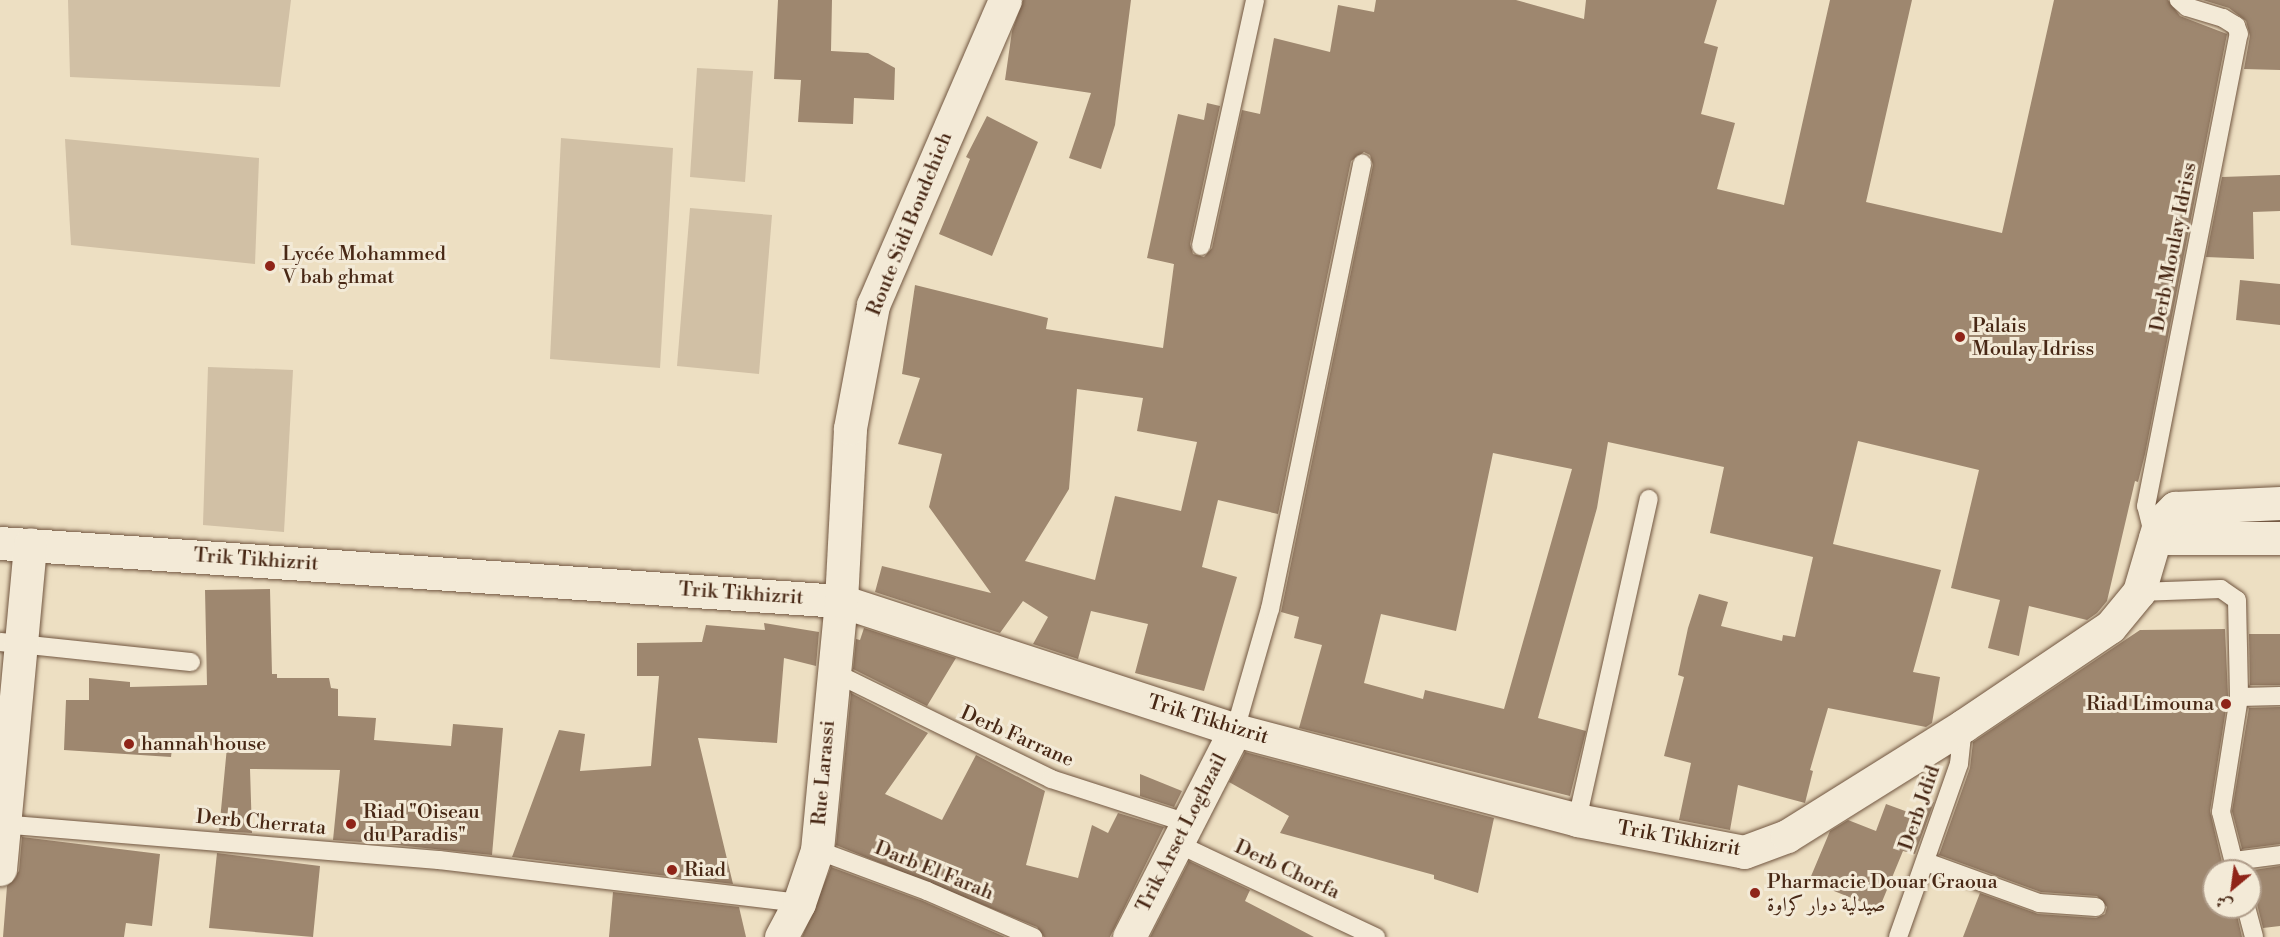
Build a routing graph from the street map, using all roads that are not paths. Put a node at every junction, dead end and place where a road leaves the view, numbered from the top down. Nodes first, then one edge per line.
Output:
1 (1005, 0) edge
2 (1255, 0) edge
3 (2179, 0) edge
4 (1362, 163) dead end
5 (1201, 246) dead end
6 (1649, 499) dead end
7 (2280, 502) edge
8 (2155, 538) junction
9 (2280, 538) edge
10 (15, 543) edge
11 (2139, 592) junction
12 (840, 601) junction
13 (10, 643) edge
14 (191, 662) dead end
15 (833, 672) junction
16 (2280, 696) edge
17 (2239, 697) junction
18 (1963, 726) junction
19 (1235, 730) junction
20 (1577, 820) junction
21 (3, 825) edge
22 (1184, 834) junction
23 (817, 850) junction
24 (2280, 855) edge
25 (2233, 859) edge
26 (2262, 859) edge
27 (1926, 862) junction
28 (0, 869) edge
29 (798, 903) junction
30 (2096, 907) dead end
31 (2249, 919) edge
32 (781, 937) edge
33 (1033, 937) edge
34 (1129, 937) edge
35 (1376, 937) edge
36 (1898, 937) edge
37 (2254, 937) edge

1 - 12 street, Route Sidi Boudchich
2 - 5 lane
3 - 8 lane, Derb Moulay Idriss
4 - 19 lane
6 - 20 lane
7 - 8 street, Trik Tikhizrit
8 - 9 street
8 - 11 street, Trik Tikhizrit
10 - 12 street, Trik Tikhizrit
10 - 13 street
11 - 17 lane
11 - 18 street, Trik Tikhizrit
12 - 15 street, Rue Larassi
12 - 19 street, Trik Tikhizrit
13 - 14 lane
13 - 21 street
15 - 22 lane, Derb Farrane
15 - 23 street, Rue Larassi
16 - 17 lane
17 - 25 lane
18 - 20 street, Trik Tikhizrit
18 - 27 lane, Derb Jdid
19 - 20 street, Trik Tikhizrit
19 - 22 street, Trik Arset Loghzail
21 - 28 street
21 - 29 lane, Derb Cherrata
22 - 34 street, Trik Arset Loghzail
22 - 35 lane, Derb Chorfa
23 - 29 street, Rue Larassi
23 - 33 lane, Darb El Farah
24 - 26 lane
27 - 30 lane
27 - 36 lane, Derb Jdid
29 - 32 street, Rue Larassi
31 - 37 lane

